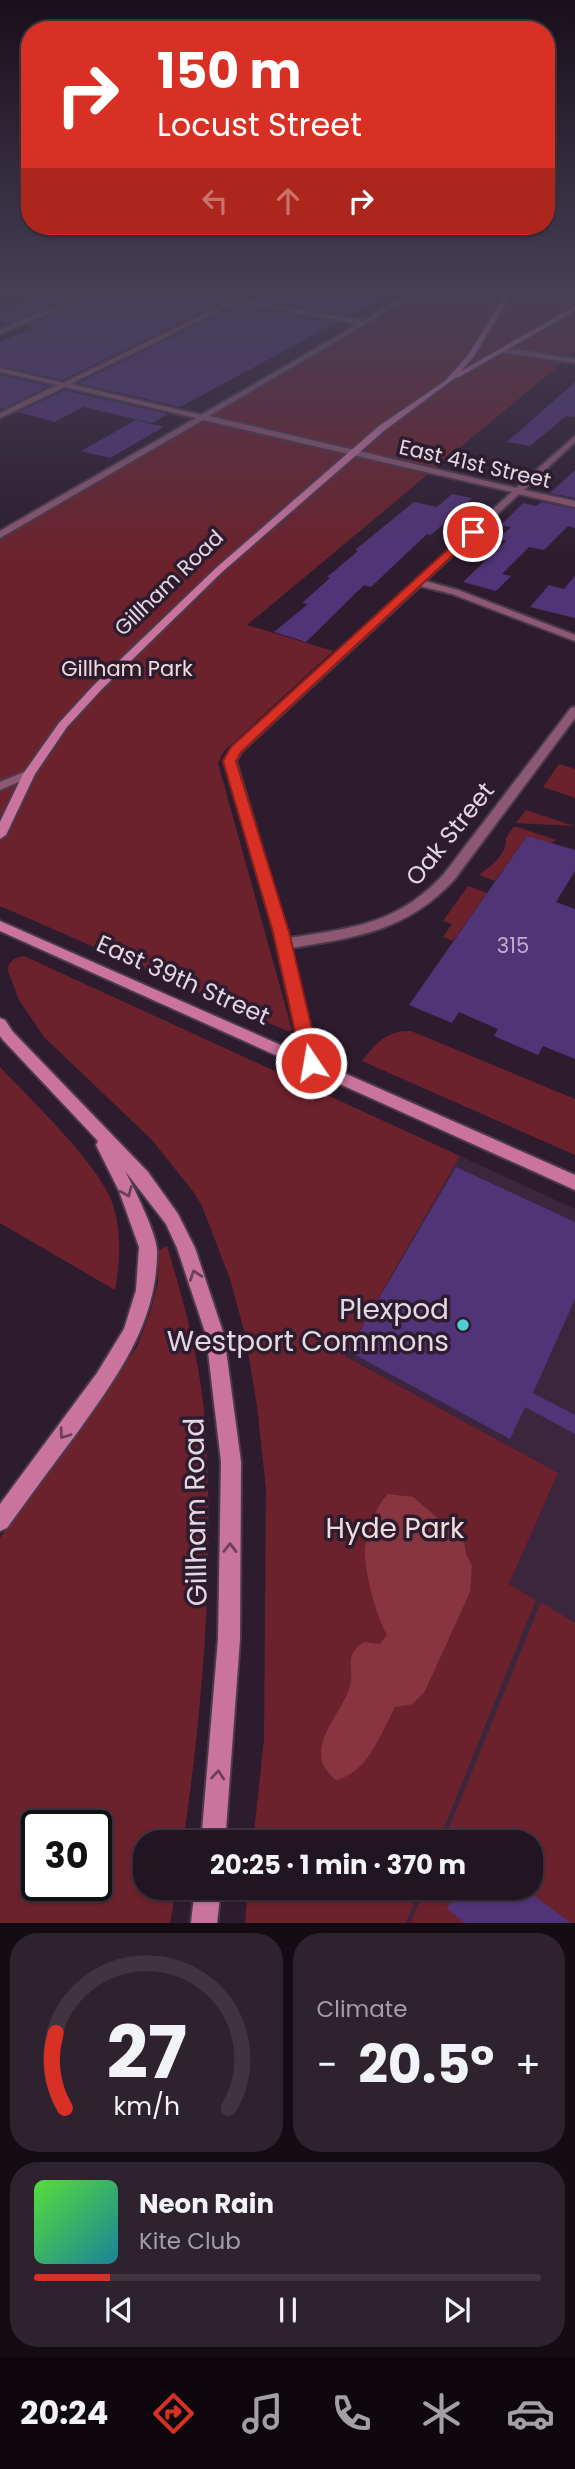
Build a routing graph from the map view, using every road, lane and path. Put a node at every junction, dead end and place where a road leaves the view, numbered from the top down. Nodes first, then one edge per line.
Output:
1 (65, 384) joint
2 (261, 384) edge
3 (433, 384) edge
4 (444, 384) edge
5 (412, 404) junction
6 (0, 416) edge
7 (204, 417) junction
8 (575, 438) edge
9 (352, 454) junction
10 (518, 491) junction
11 (575, 504) edge
12 (0, 535) edge
13 (418, 582) junction
14 (575, 638) edge
15 (575, 710) edge
16 (29, 774) junction
17 (0, 786) edge
18 (0, 835) edge
19 (0, 926) edge
20 (284, 944) junction
21 (0, 1024) edge
22 (311, 1063) junction
23 (97, 1131) junction
24 (575, 1183) edge
25 (0, 1521) edge
26 (214, 1830) edge
27 (207, 1900) edge
28 (204, 1923) edge

1 - 6 street
1 - 7 street, East 41st Street
2 - 7 street
3 - 5 main road, Gillham Road
4 - 5 main road, Gillham Road
5 - 9 main road, Gillham Road
7 - 9 street, East 41st Street
7 - 12 street
8 - 10 street
9 - 10 street, East 41st Street
9 - 16 main road, Gillham Road
10 - 11 street, East 41st Street
10 - 13 street
13 - 14 street
13 - 20 street
15 - 20 street, Oak Street
16 - 17 street
16 - 18 main road, Gillham Road
19 - 22 main road, East 39th Street
20 - 22 street
21 - 23 main road, Gillham Road
22 - 24 main road, East 39th Street
23 -> 25 main road, Gillham Road
26 -> 23 main road, Gillham Road
27 - 28 main road

